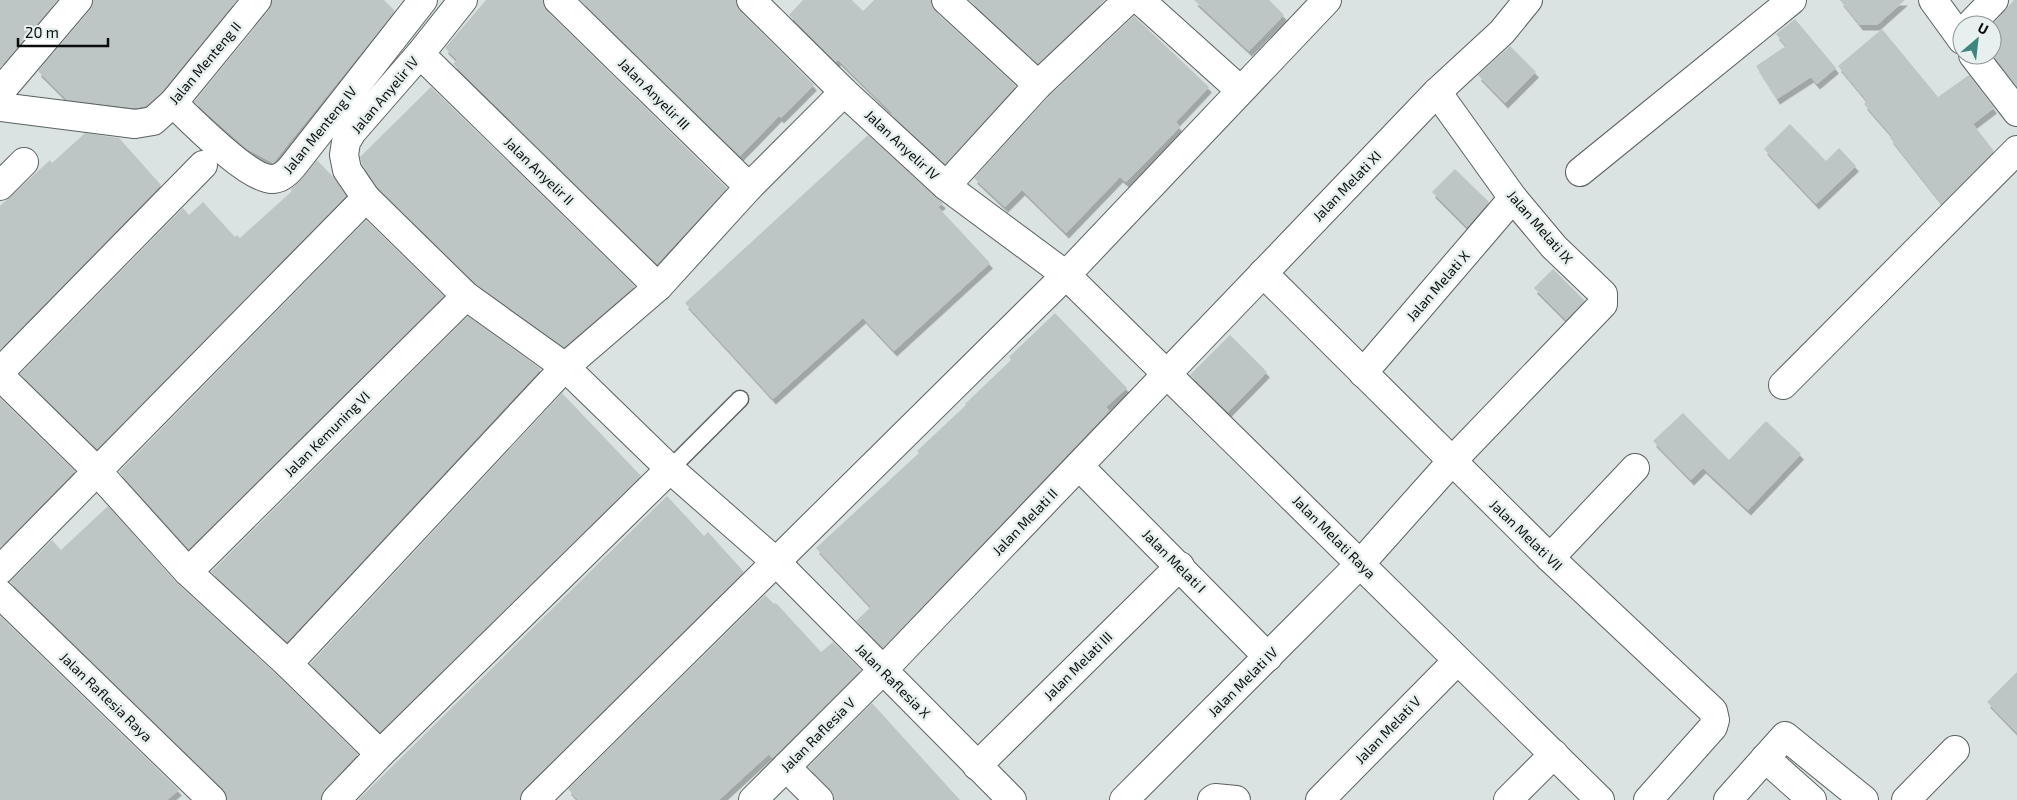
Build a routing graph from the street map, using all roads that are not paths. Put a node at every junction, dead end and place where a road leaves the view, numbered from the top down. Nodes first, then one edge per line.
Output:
1 (78, 0) edge
2 (256, 0) edge
3 (423, 0) edge
4 (463, 0) edge
5 (558, 0) edge
6 (751, 0) edge
7 (946, 0) edge
8 (1128, 0) edge
9 (1140, 0) edge
10 (1327, 0) edge
11 (1528, 0) edge
12 (1792, 0) edge
13 (1933, 0) edge
14 (1994, 0) edge
15 (1983, 15) edge
16 (1952, 23) edge
17 (420, 54) junction
18 (1984, 65) edge
19 (1038, 85) junction
20 (1240, 90) junction
21 (0, 92) edge
22 (844, 92) junction
23 (1437, 92) junction
24 (173, 103) junction
25 (0, 107) edge
26 (2017, 112) edge
27 (2017, 150) edge
28 (24, 162) dead end
29 (203, 165) dead end
30 (1580, 172) dead end
31 (0, 186) edge
32 (946, 186) junction
33 (749, 187) junction
34 (366, 198) junction
35 (1514, 198) junction
36 (1263, 273) junction
37 (1066, 275) junction
38 (658, 287) junction
39 (466, 296) junction
40 (565, 367) junction
41 (0, 372) edge
42 (1168, 373) junction
43 (1364, 373) junction
44 (0, 376) edge
45 (1783, 385) dead end
46 (740, 399) dead end
47 (1452, 462) junction
48 (1079, 466) junction
49 (1635, 468) dead end
50 (670, 469) junction
51 (96, 470) junction
52 (1550, 558) junction
53 (775, 561) junction
54 (1360, 563) junction
55 (1180, 566) junction
56 (0, 570) edge
57 (188, 572) junction
58 (0, 594) edge
59 (1268, 657) junction
60 (1457, 660) junction
61 (288, 664) junction
62 (883, 670) junction
63 (1955, 750) dead end
64 (380, 754) junction
65 (1554, 754) junction
66 (1765, 758) junction
67 (977, 766) junction
68 (786, 767) junction
69 (212, 800) edge
70 (336, 800) edge
71 (535, 800) edge
72 (753, 800) edge
73 (819, 800) edge
74 (1012, 800) edge
75 (1124, 800) edge
76 (1212, 800) edge
77 (1236, 800) edge
78 (1320, 800) edge
79 (1508, 800) edge
80 (1600, 800) edge
81 (1648, 800) edge
82 (1728, 800) edge
83 (1812, 800) edge
84 (1864, 800) edge
85 (1906, 800) edge

1 - 21 street
2 - 24 street, Jalan Menteng II
3 - 24 street, Jalan Menteng IV
4 - 17 street, Jalan Anyelir IV
5 - 33 street, Jalan Anyelir III
6 - 22 street, Jalan Anyelir IV
7 - 19 street
8 - 19 street
9 - 20 street
10 - 20 street
11 - 23 street, Jalan Melati XI
12 - 30 street
13 - 16 street
14 - 15 street
17 - 34 street, Jalan Anyelir IV
17 - 38 street, Jalan Anyelir II
18 - 26 street
19 - 32 street
20 - 37 street
22 - 32 street, Jalan Anyelir IV
22 - 33 street
23 - 35 street, Jalan Melati IX
23 - 36 street, Jalan Melati XI
24 - 25 street, Jalan Menteng II
27 - 45 street
28 - 31 street
29 - 41 street
32 - 37 street, Jalan Anyelir IV
33 - 38 street
34 - 39 street, Jalan Anyelir IV
34 - 51 street
35 - 43 street, Jalan Melati X
35 - 47 street, Jalan Melati IX
36 - 42 street, Jalan Melati XI
36 - 43 street, Jalan Melati VII
37 - 42 street, Jalan Melati Raya
37 - 53 street
38 - 40 street
39 - 40 street, Jalan Anyelir IV
39 - 57 street, Jalan Kemuning VI
40 - 50 street, Jalan Raflesia X
40 - 61 street
42 - 48 street, Jalan Melati II
42 - 54 street, Jalan Melati Raya
43 - 47 street, Jalan Melati VII
44 - 51 street
46 - 50 lane
47 - 52 street, Jalan Melati VII
47 - 54 street, Jalan Melati IX
48 - 55 street, Jalan Melati I
48 - 62 street, Jalan Melati II
49 - 52 street
50 - 53 street, Jalan Raflesia X
50 - 64 street
51 - 56 street
51 - 57 street
52 - 81 street, Jalan Melati VII
53 - 62 street, Jalan Raflesia X
53 - 71 street
54 - 59 street, Jalan Melati IV
54 - 60 street, Jalan Melati Raya
55 - 59 street, Jalan Melati I
55 - 67 street, Jalan Melati III
57 - 61 street
58 - 69 street, Jalan Raflesia Raya
59 - 75 street, Jalan Melati IV
60 - 65 street, Jalan Melati Raya
60 - 78 street, Jalan Melati V
61 - 64 street
62 - 67 street, Jalan Raflesia X
62 - 68 street, Jalan Raflesia V
63 - 85 street
64 - 70 street
65 - 79 street
65 - 80 street, Jalan Melati Raya
66 - 82 street
66 - 83 street
66 - 84 street
67 - 74 street, Jalan Raflesia X
68 - 72 street, Jalan Raflesia V
68 - 73 street
76 - 77 street

